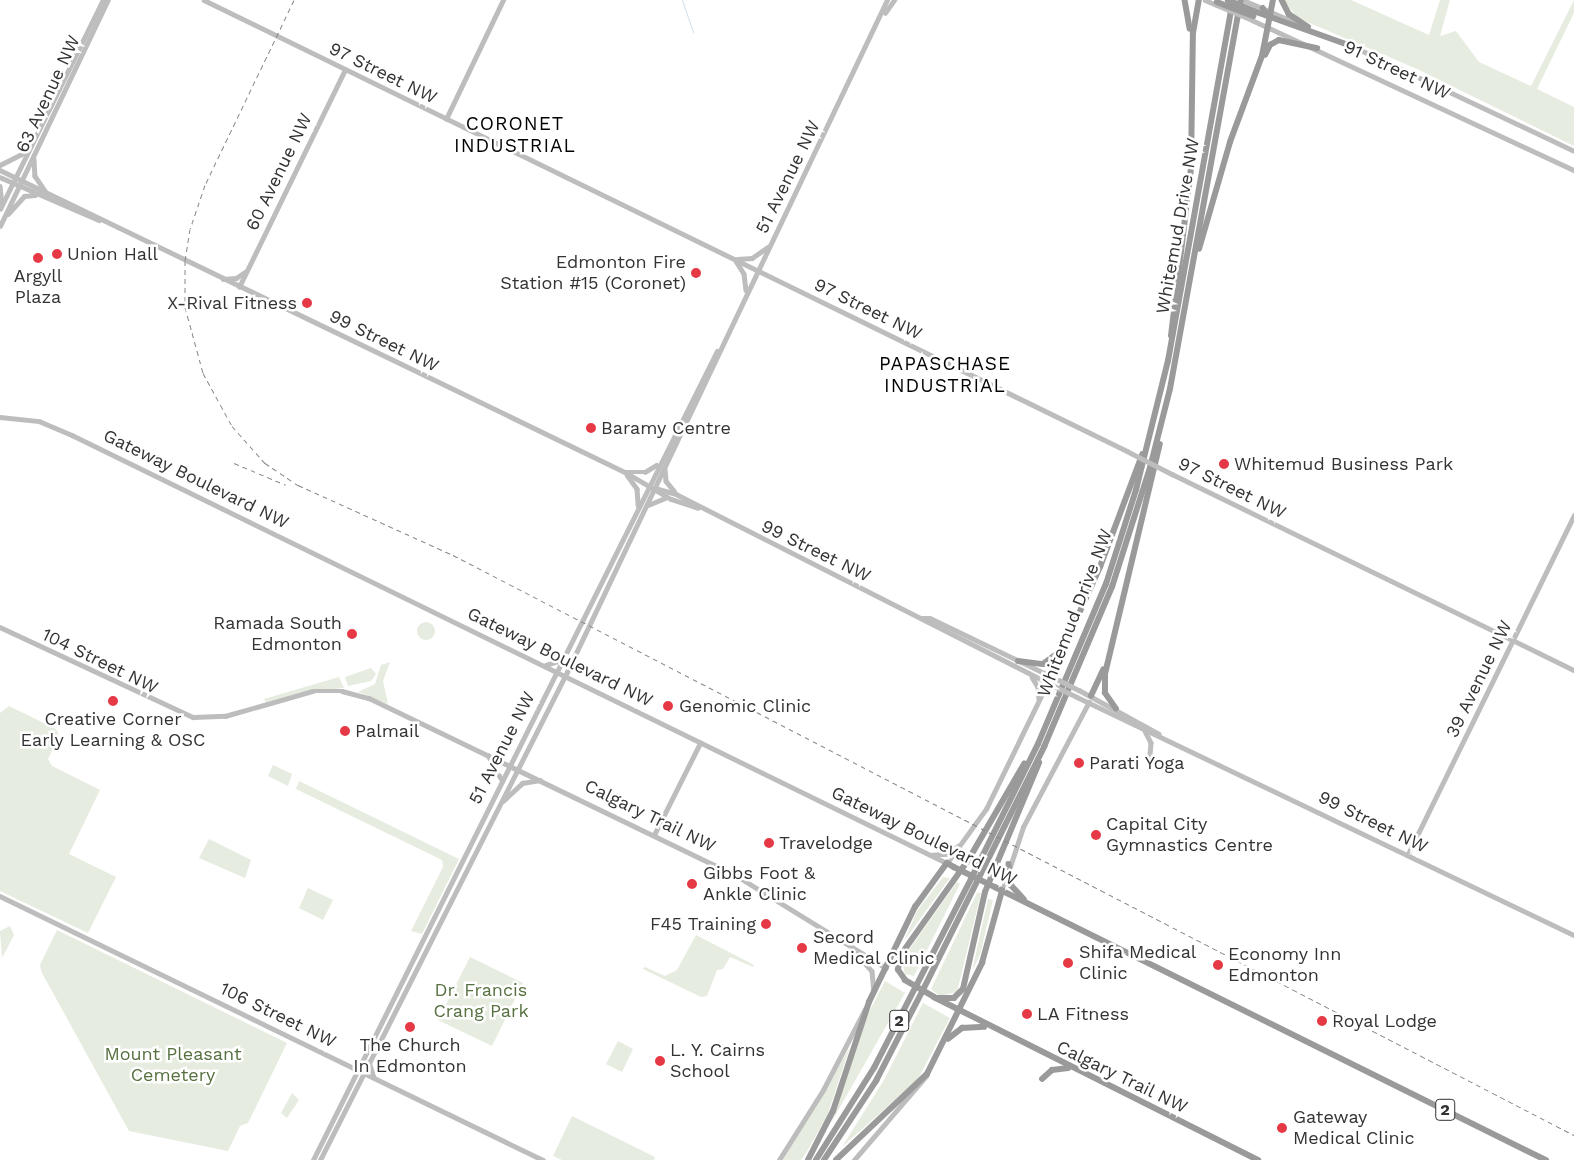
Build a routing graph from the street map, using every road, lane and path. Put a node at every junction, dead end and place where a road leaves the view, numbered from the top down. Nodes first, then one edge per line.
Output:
1 (103, 0) edge
2 (108, 0) edge
3 (204, 0) edge
4 (503, 0) edge
5 (888, 0) edge
6 (894, 0) edge
7 (1185, 0) edge
8 (1199, 0) edge
9 (1228, 0) edge
10 (1233, 0) edge
11 (1242, 0) edge
12 (1274, 0) edge
13 (1282, 0) edge
14 (1213, 2) edge
15 (1263, 8) joint
16 (1254, 13) junction
17 (1270, 14) junction
18 (882, 17) junction
19 (1268, 26) junction
20 (1308, 27) junction
21 (1349, 45) junction
22 (1318, 48) junction
23 (1258, 68) junction
24 (345, 70) junction
25 (1192, 83) junction
26 (446, 119) junction
27 (30, 148) junction
28 (1574, 151) edge
29 (35, 153) junction
30 (0, 165) edge
31 (0, 170) edge
32 (1574, 170) edge
33 (0, 177) edge
34 (16, 177) junction
35 (22, 180) junction
36 (13, 183) junction
37 (0, 186) edge
38 (19, 186) junction
39 (45, 192) junction
40 (38, 196) junction
41 (1, 207) edge
42 (4, 218) junction
43 (100, 220) junction
44 (0, 226) edge
45 (769, 246) junction
46 (733, 258) junction
47 (1194, 262) junction
48 (248, 269) junction
49 (757, 270) junction
50 (222, 278) junction
51 (239, 287) junction
52 (746, 292) junction
53 (1172, 346) junction
54 (718, 350) junction
55 (0, 417) edge
56 (1162, 422) junction
57 (1150, 440) junction
58 (661, 460) junction
59 (665, 467) junction
60 (625, 472) junction
61 (648, 485) junction
62 (655, 488) junction
63 (676, 494) junction
64 (671, 500) junction
65 (638, 508) junction
66 (646, 508) junction
67 (698, 508) junction
68 (1574, 515) edge
69 (921, 618) junction
70 (0, 627) edge
71 (1113, 640) junction
72 (1513, 640) junction
73 (1065, 648) junction
74 (567, 650) junction
75 (1018, 660) junction
76 (542, 665) junction
77 (570, 666) junction
78 (1574, 670) edge
79 (556, 672) junction
80 (1028, 673) junction
81 (565, 676) junction
82 (1051, 676) junction
83 (1048, 683) junction
84 (1092, 696) junction
85 (1038, 703) junction
86 (1088, 703) junction
87 (1116, 709) junction
88 (190, 717) joint
89 (1142, 728) junction
90 (1159, 734) junction
91 (700, 743) junction
92 (1041, 745) junction
93 (487, 754) junction
94 (1150, 754) dead end
95 (509, 764) junction
96 (518, 769) junction
97 (541, 780) junction
98 (498, 786) junction
99 (499, 805) junction
100 (972, 831) junction
101 (654, 835) junction
102 (1408, 854) junction
103 (930, 855) junction
104 (947, 863) junction
105 (1010, 864) junction
106 (1002, 891) junction
107 (0, 896) edge
108 (1027, 903) junction
109 (1574, 935) edge
110 (848, 943) junction
111 (886, 968) junction
112 (905, 980) junction
113 (874, 992) junction
114 (934, 998) junction
115 (869, 1002) junction
116 (959, 1011) junction
117 (988, 1028) junction
118 (944, 1042) junction
119 (369, 1060) junction
120 (1071, 1068) junction
121 (357, 1070) junction
122 (363, 1072) junction
123 (927, 1074) junction
124 (375, 1078) junction
125 (1042, 1079) dead end
126 (855, 1158) edge
127 (312, 1160) edge
128 (320, 1160) edge
129 (543, 1160) edge
130 (779, 1160) edge
131 (808, 1160) edge
132 (816, 1160) edge
133 (824, 1160) edge
134 (836, 1160) edge
135 (1258, 1160) edge
136 (1546, 1160) edge

1 - 27 main road, 63 Avenue NW
2 - 29 main road, 63 Avenue NW
3 - 24 main road, 97 Street NW
4 - 26 main road
5 - 18 main road, 51 Avenue NW
6 - 18 main road, 51 Avenue NW
7 - 25 highway
8 - 25 highway
9 - 16 highway, bridge
10 - 53 highway, Whitemud Drive NW
11 - 16 main road, 91 Street NW
11 - 47 highway, Whitemud Drive NW
12 - 17 highway
13 - 20 highway
14 - 16 highway, bridge
15 - 16 main road, 91 Street NW
15 - 17 highway
16 - 17 highway
16 - 19 main road, 91 Street NW
17 - 19 highway
17 - 20 main road, 91 Street NW
17 - 21 highway
18 - 45 main road, 51 Avenue NW
19 - 22 main road, 91 Street NW
19 - 23 highway
20 - 21 main road, 91 Street NW
21 - 28 main road, 91 Street NW
22 - 23 highway
22 - 32 main road, 91 Street NW
23 - 47 highway
24 - 26 main road, 97 Street NW
24 - 48 main road, 60 Avenue NW
25 - 53 highway
26 - 46 main road, 97 Street NW
27 - 30 main road
27 - 34 main road, 63 Avenue NW
29 - 35 main road, 63 Avenue NW
29 - 39 main road
31 - 34 main road, 99 Street NW
33 - 36 main road, 99 Street NW
34 - 35 main road, 99 Street NW
34 - 36 main road, 63 Avenue NW
35 - 38 main road, 63 Avenue NW
35 - 39 main road, 99 Street NW
36 - 38 main road, 99 Street NW
36 - 41 main road, 63 Avenue NW
37 - 41 main road
38 - 40 main road, 99 Street NW
38 - 42 main road, 63 Avenue NW
39 - 43 main road, 99 Street NW
40 - 42 main road
40 - 43 main road, 99 Street NW
42 - 44 main road, 63 Avenue NW
43 - 50 main road, 99 Street NW
45 - 46 main road
45 - 49 main road, 51 Avenue NW
46 - 49 main road, 97 Street NW
46 - 52 main road
47 - 56 highway, Whitemud Drive NW
48 - 50 main road
48 - 51 main road, 60 Avenue NW
49 - 52 main road, 51 Avenue NW
49 - 72 main road, 97 Street NW, bridge
50 - 51 main road, 99 Street NW
51 - 60 main road, 99 Street NW
52 - 54 main road, 51 Avenue NW
53 - 57 highway, Whitemud Drive NW
54 - 58 main road, 51 Avenue NW
54 - 59 main road, 51 Avenue NW
55 - 76 main road, Gateway Boulevard NW
56 - 71 highway
56 - 92 highway, Whitemud Drive NW
57 - 73 highway
57 - 92 highway, Whitemud Drive NW
58 - 60 main road
58 - 61 main road, 51 Avenue NW
59 - 62 main road, 51 Avenue NW
59 - 63 main road
60 - 61 main road, 99 Street NW
60 - 65 main road
61 - 62 main road, 99 Street NW
61 - 65 main road, 51 Avenue NW
62 - 63 main road, 99 Street NW
62 - 64 main road, 99 Street NW
62 - 66 main road, 51 Avenue NW
63 - 67 main road, 99 Street NW
64 - 66 main road
64 - 67 main road, 99 Street NW
65 - 74 main road, 51 Avenue NW
66 - 77 main road, 51 Avenue NW
67 - 69 main road, 99 Street NW
68 - 72 main road, 39 Avenue NW
69 - 75 main road, 99 Street NW
69 - 80 main road, 99 Street NW
70 - 88 main road, 104 Street NW
71 - 84 highway
71 - 87 highway
72 - 78 main road, 97 Street NW
72 - 102 main road, 39 Avenue NW
73 - 75 highway
73 - 82 highway
74 - 76 main road
74 - 77 main road
74 - 79 main road, 51 Avenue NW
75 - 82 main road, 99 Street NW
76 - 79 main road, Gateway Boulevard NW
77 - 81 main road, 51 Avenue NW
79 - 81 main road, Gateway Boulevard NW
79 - 95 main road, 51 Avenue NW
80 - 83 main road, 99 Street NW
80 - 85 main road
81 - 91 main road, Gateway Boulevard NW
81 - 96 main road, 51 Avenue NW
82 - 83 main road
82 - 84 main road, 99 Street NW, bridge
83 - 85 main road
83 - 86 main road, 99 Street NW, bridge
84 - 86 main road
84 - 87 main road, 99 Street NW
85 - 100 main road
86 - 89 main road, 99 Street NW
86 - 105 main road
87 - 90 main road, 99 Street NW
88 - 93 main road, Calgary Trail NW
89 - 90 main road, 99 Street NW
89 - 94 main road
90 - 102 main road, 99 Street NW
91 - 101 main road
91 - 103 main road, Gateway Boulevard NW
92 - 112 highway
92 - 114 highway
92 - 132 highway, Whitemud Drive NW / 2
92 - 133 highway, Whitemud Drive NW / 2
93 - 95 main road, Calgary Trail NW
93 - 98 main road
95 - 96 main road, Calgary Trail NW
95 - 98 main road, 51 Avenue NW
96 - 97 main road, Calgary Trail NW
96 - 99 main road, 51 Avenue NW
97 - 99 main road
97 - 101 main road, Calgary Trail NW
98 - 121 main road, 51 Avenue NW
99 - 119 main road, 51 Avenue NW
100 - 103 main road
100 - 104 main road
101 - 110 main road, Calgary Trail NW
102 - 109 main road, 99 Street NW
103 - 104 main road, Gateway Boulevard NW
104 - 106 highway, Gateway Boulevard NW / 2, bridge
104 - 111 highway
105 - 106 main road
105 - 108 highway
106 - 108 highway, Gateway Boulevard NW / 2
106 - 116 highway
107 - 121 main road, 106 Street NW
108 - 136 highway, Gateway Boulevard NW / 2
110 - 111 main road, Calgary Trail NW
110 - 113 main road
111 - 112 highway, Calgary Trail NW
111 - 113 highway
112 - 114 highway, Calgary Trail NW / 2, bridge
113 - 115 highway
114 - 116 highway, Calgary Trail NW
115 - 130 main road
115 - 131 highway
116 - 117 highway, Calgary Trail NW
116 - 118 highway
117 - 118 highway
117 - 120 highway, Calgary Trail NW
118 - 123 highway
119 - 122 main road, 51 Avenue NW
119 - 124 main road
120 - 125 highway
120 - 135 highway, Calgary Trail NW
121 - 122 main road, 106 Street NW
121 - 127 main road, 51 Avenue NW
122 - 124 main road, 106 Street NW
122 - 128 main road, 51 Avenue NW
123 - 126 main road
123 - 134 highway
124 - 129 main road, 106 Street NW

